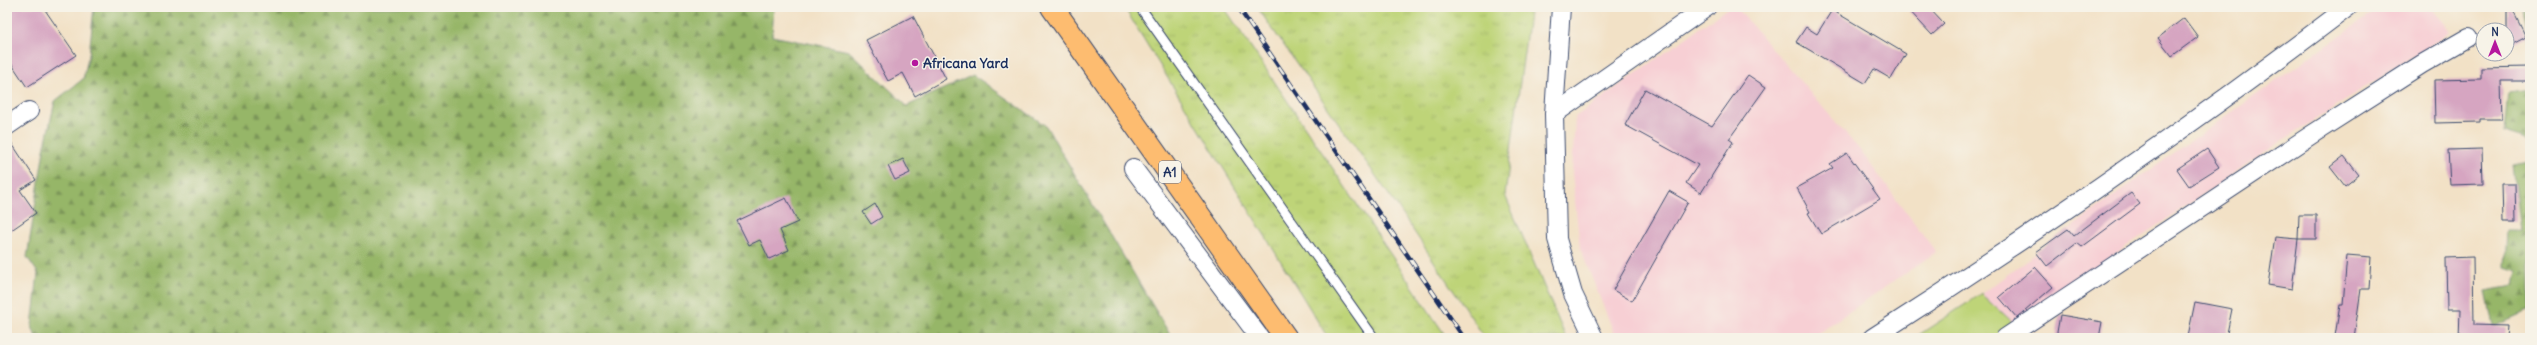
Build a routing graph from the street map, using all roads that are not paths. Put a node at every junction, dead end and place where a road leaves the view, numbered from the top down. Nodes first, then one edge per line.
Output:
1 (1052, 7) edge
2 (1140, 7) edge
3 (1561, 7) edge
4 (1707, 7) edge
5 (2343, 9) edge
6 (2469, 38) dead end
7 (29, 111) dead end
8 (1554, 114) junction
9 (7, 126) edge
10 (1133, 168) dead end
11 (1260, 338) edge
12 (1286, 338) edge
13 (1374, 338) edge
14 (1594, 338) edge
15 (1872, 338) edge
16 (2005, 338) edge

1 - 12 highway, A1
2 - 13 lane
3 - 8 street
4 - 8 street
5 - 15 street
6 - 16 street
7 - 9 street
8 - 14 street
10 - 11 street

